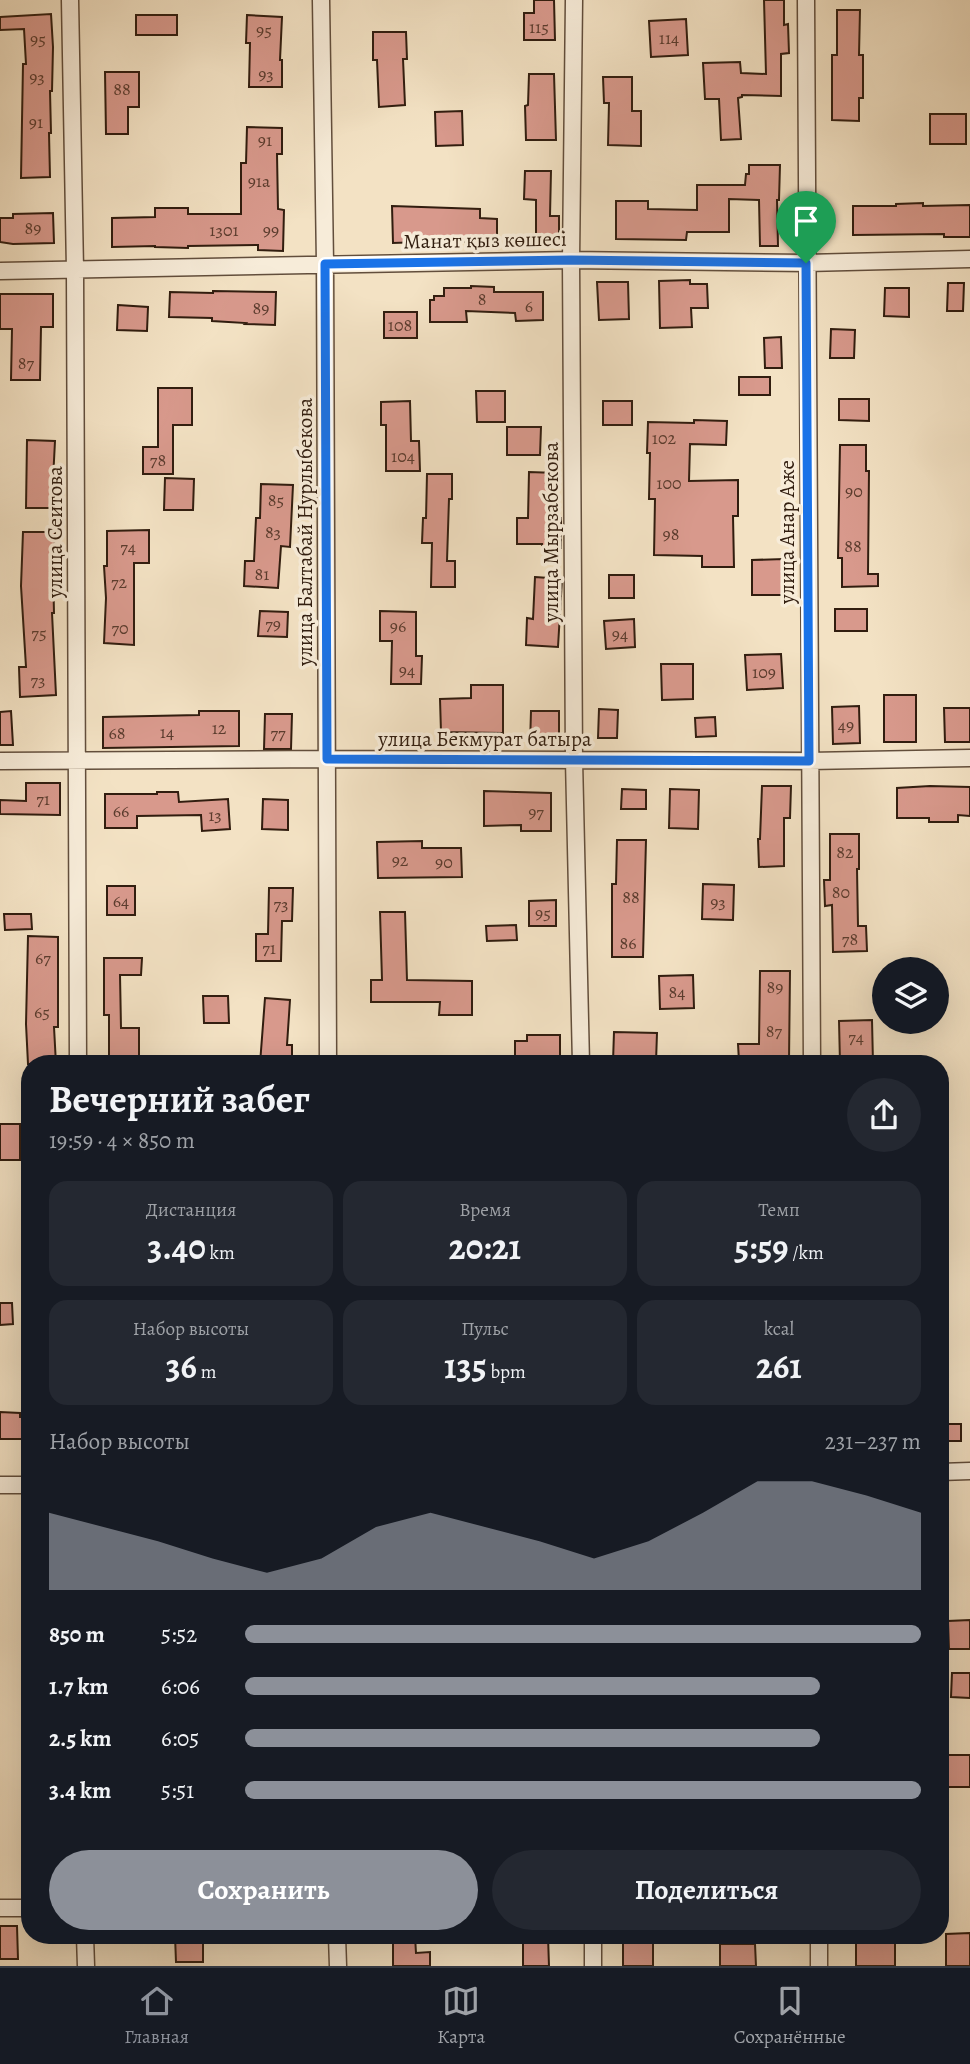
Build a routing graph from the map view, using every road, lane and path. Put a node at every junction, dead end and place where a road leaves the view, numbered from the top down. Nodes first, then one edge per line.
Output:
1 (70, 0) edge
2 (321, 0) edge
3 (573, 0) edge
4 (806, 0) edge
5 (970, 259) edge
6 (571, 260) junction
7 (806, 263) junction
8 (325, 264) junction
9 (75, 270) junction
10 (0, 271) edge
11 (970, 758) edge
12 (327, 759) junction
13 (573, 760) junction
14 (0, 761) edge
15 (77, 761) junction
16 (809, 761) junction
17 (78, 1055) edge
18 (328, 1055) edge
19 (581, 1055) edge
20 (811, 1055) edge
21 (970, 1471) edge
22 (949, 1472) edge
23 (0, 1485) edge
24 (21, 1485) edge
25 (0, 1908) edge
26 (21, 1908) edge
27 (85, 1944) edge
28 (337, 1944) edge
29 (593, 1944) edge
30 (819, 1944) edge
31 (86, 1966) edge
32 (338, 1966) edge
33 (593, 1966) edge
34 (820, 1966) edge

1 - 9 street, улица Сеитова
2 - 8 street, улица Балтабай Нурлыбекова
3 - 6 street, улица Мырзабекова
4 - 7 street, улица Анар Аже
5 - 7 street, Манат қыз көшесі
6 - 7 street, Манат қыз көшесі
6 - 8 street, Манат қыз көшесі
6 - 13 street, улица Мырзабекова
7 - 16 street, улица Анар Аже
8 - 9 street, Манат қыз көшесі
8 - 12 street, улица Балтабай Нурлыбекова
9 - 10 street, Манат қыз көшесі
9 - 15 street, улица Сеитова
11 - 16 street, улица Бекмурат батыра
12 - 13 street, улица Бекмурат батыра
12 - 15 street, улица Бекмурат батыра
12 - 18 street, улица Балтабай Нурлыбекова
13 - 16 street, улица Бекмурат батыра
13 - 19 street, улица Мырзабекова
14 - 15 street, улица Бекмурат батыра
15 - 17 street, улица Сеитова
16 - 20 street, улица Анар Аже
21 - 22 street
23 - 24 street
25 - 26 street
27 - 31 street
28 - 32 street
29 - 33 street
30 - 34 street

